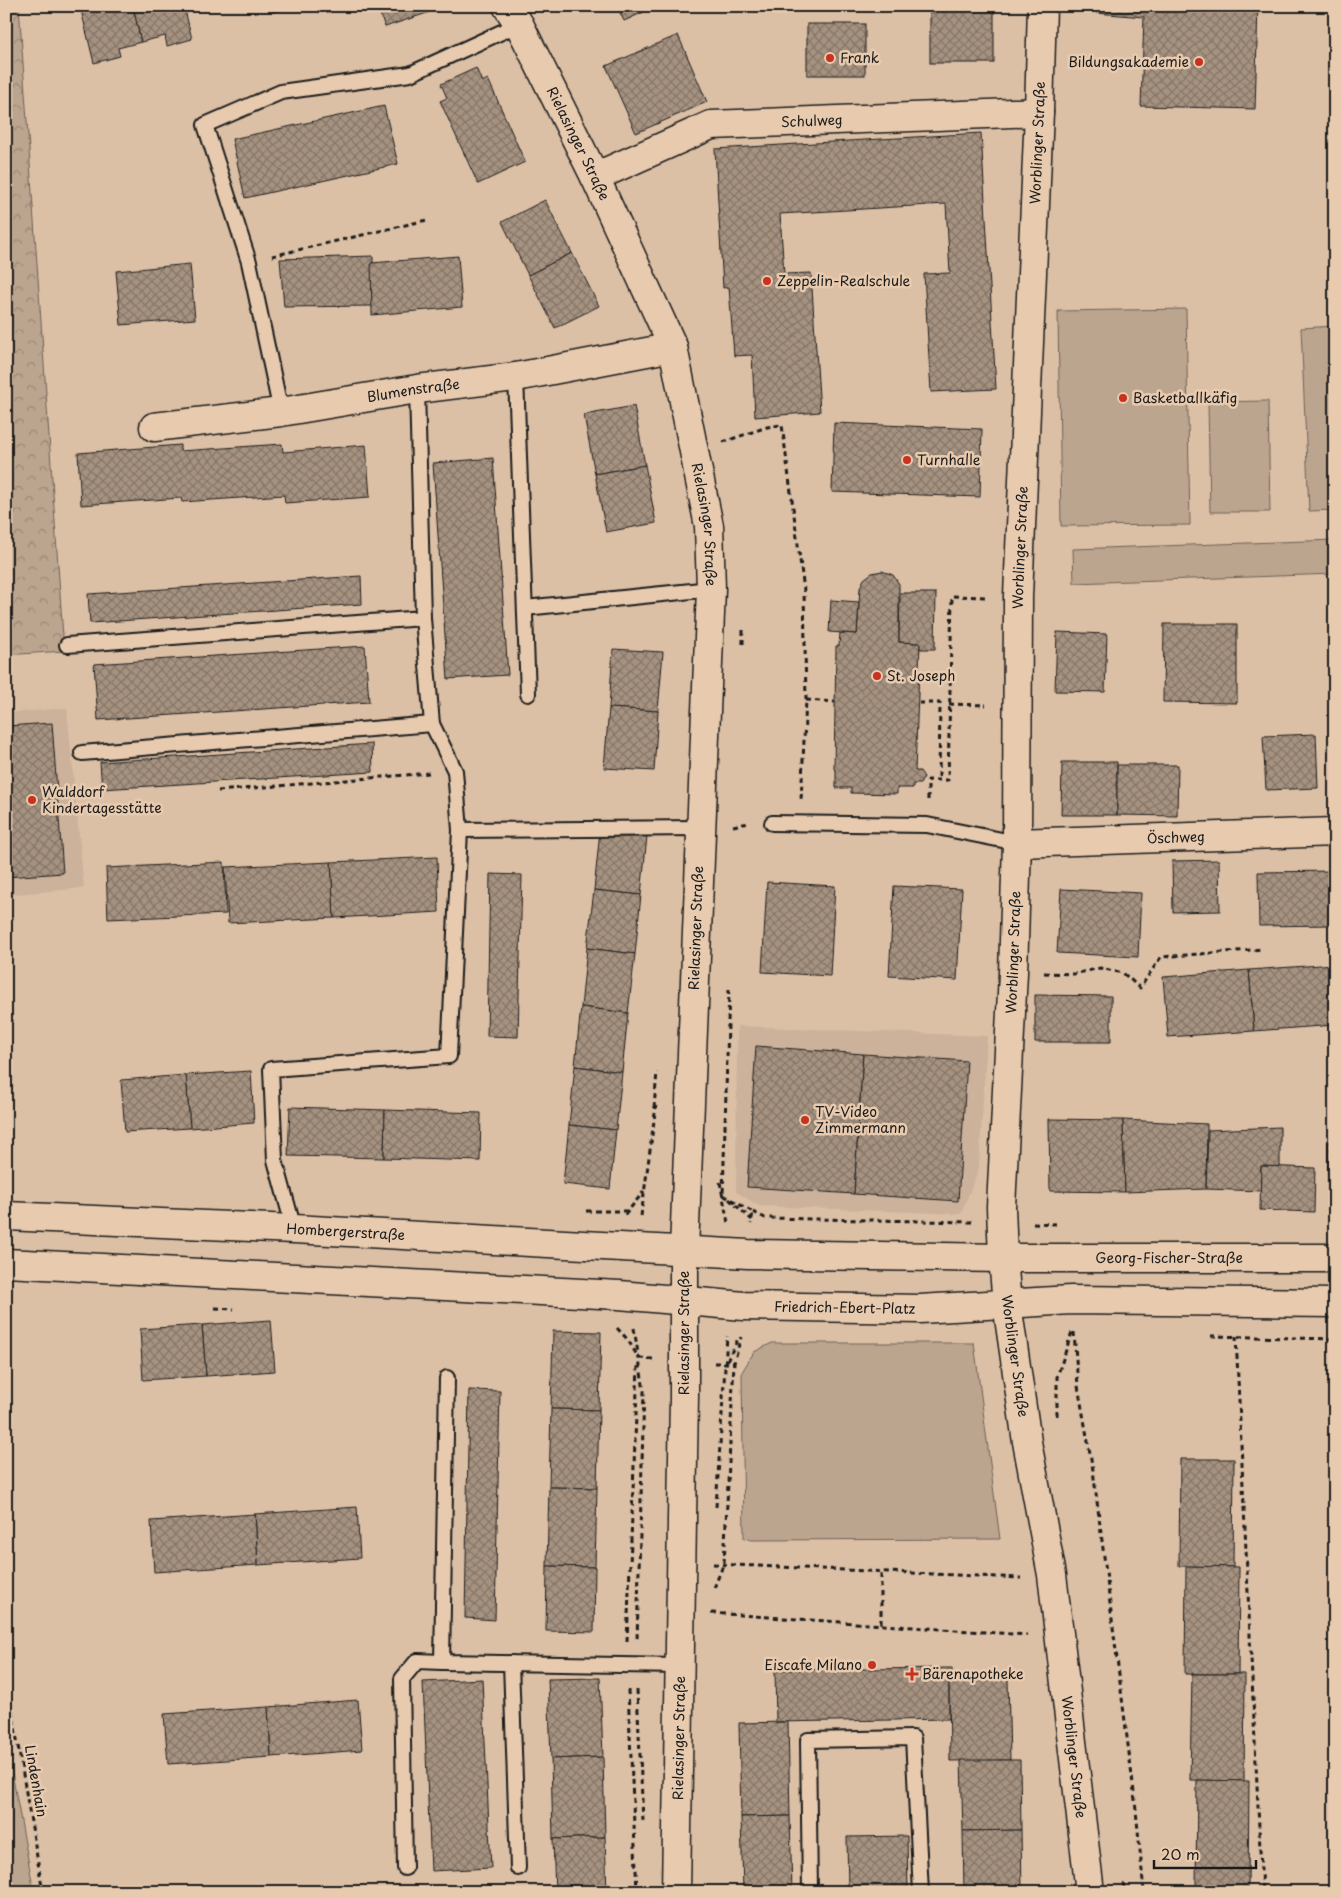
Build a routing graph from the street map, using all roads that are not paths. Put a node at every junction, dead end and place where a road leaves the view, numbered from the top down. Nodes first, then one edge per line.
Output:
1 (1042, 6) edge
2 (513, 15) edge
3 (1040, 112) junction
4 (595, 177) junction
5 (672, 347) junction
6 (516, 377) junction
7 (417, 390) junction
8 (281, 412) junction
9 (154, 427) dead end
10 (711, 589) junction
11 (525, 608) junction
12 (424, 618) junction
13 (67, 645) dead end
14 (528, 694) dead end
15 (432, 724) junction
16 (82, 754) dead end
17 (772, 823) dead end
18 (700, 828) junction
19 (460, 830) junction
20 (1335, 832) edge
21 (1017, 843) junction
22 (6, 1216) edge
23 (294, 1229) junction
24 (684, 1250) junction
25 (1003, 1258) junction
26 (1335, 1258) edge
27 (6, 1263) edge
28 (683, 1301) junction
29 (1335, 1303) edge
30 (1007, 1304) junction
31 (447, 1378) dead end
32 (442, 1662) junction
33 (511, 1663) junction
34 (680, 1666) junction
35 (405, 1868) dead end
36 (518, 1868) dead end
37 (676, 1892) edge
38 (810, 1892) edge
39 (921, 1892) edge
40 (1090, 1892) edge

1 - 3 main road, Worblinger Straße
2 - 4 main road, Rielasinger Straße
2 - 8 lane
3 - 4 main road, Schulweg
3 - 21 main road, Worblinger Straße
4 - 5 main road, Rielasinger Straße
5 - 6 main road, Blumenstraße
5 - 10 main road, Rielasinger Straße
6 - 7 main road, Blumenstraße
6 - 11 lane
7 - 8 main road, Blumenstraße
7 - 12 lane
8 - 9 main road, Blumenstraße
10 - 11 lane
10 - 18 main road, Rielasinger Straße
11 - 14 lane
12 - 13 lane
12 - 15 lane
15 - 16 lane
15 - 19 lane
17 - 21 lane
18 - 19 lane
18 - 24 main road, Rielasinger Straße
19 - 23 lane
20 - 21 main road, Öschweg
21 - 25 main road, Worblinger Straße
22 - 23 main road, Hombergerstraße
23 - 24 main road, Hombergerstraße
24 - 25 main road
24 - 28 main road, Rielasinger Straße
25 - 26 main road, Georg-Fischer-Straße
25 - 30 main road, Worblinger Straße
27 - 28 main road
28 - 30 main road, Friedrich-Ebert-Platz
28 - 34 main road, Rielasinger Straße
29 - 30 main road
30 - 40 main road, Worblinger Straße
31 - 32 lane
32 - 33 lane
32 - 35 lane
33 - 34 lane
33 - 36 lane
34 - 37 main road, Rielasinger Straße
38 - 39 lane

